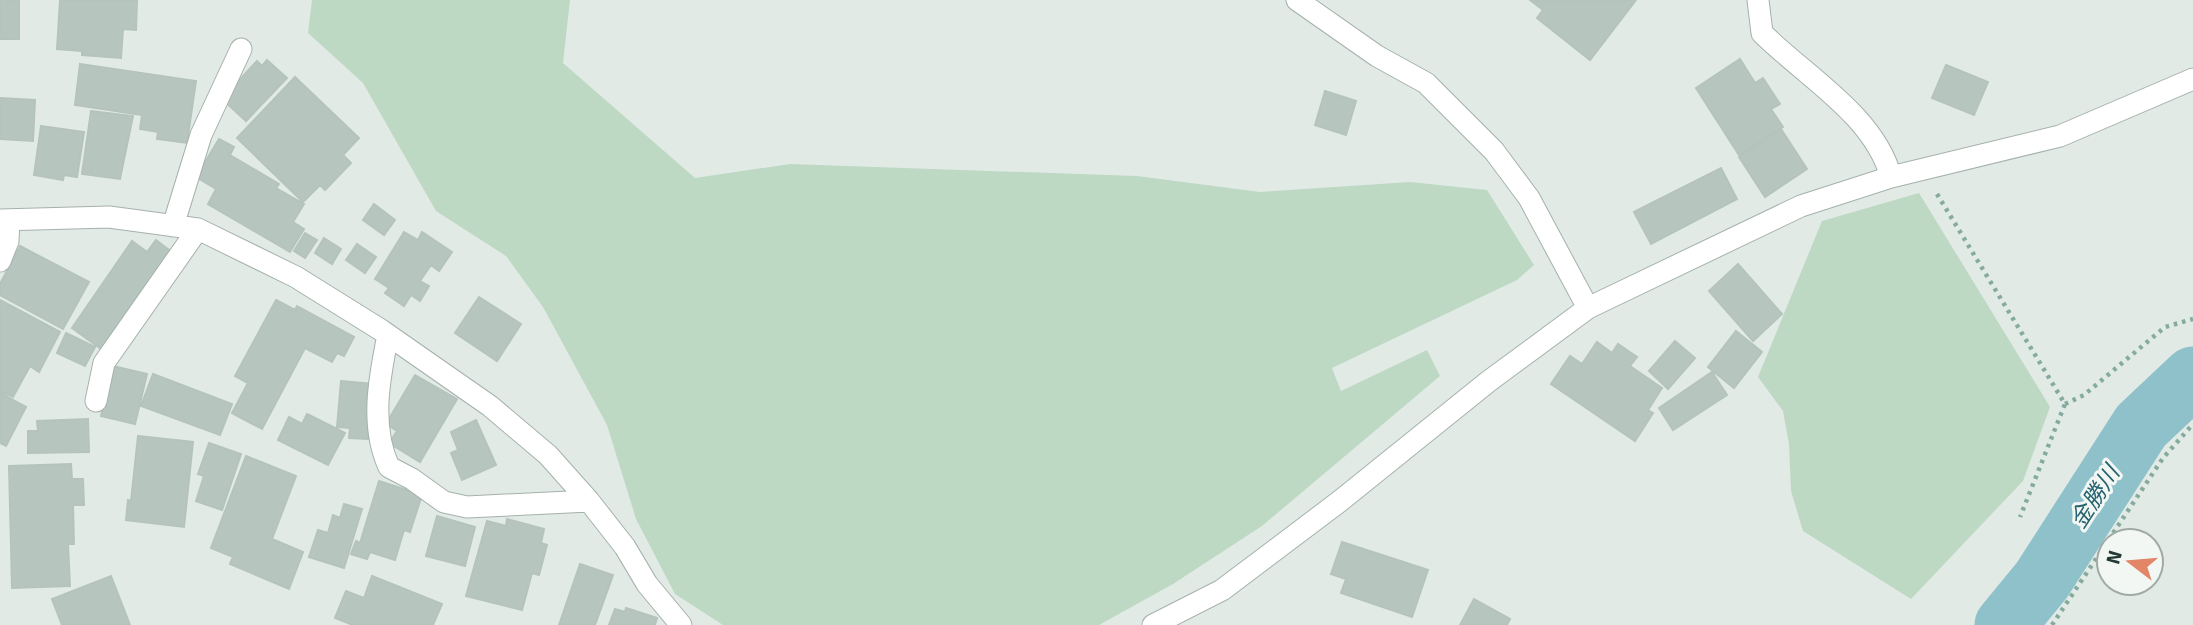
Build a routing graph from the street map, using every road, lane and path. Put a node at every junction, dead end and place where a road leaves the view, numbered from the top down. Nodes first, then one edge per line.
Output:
1 (1297, 0) edge
2 (1758, 0) edge
3 (242, 49) dead end
4 (2193, 79) edge
5 (1922, 170) junction
6 (1891, 177) junction
7 (4, 220) edge
8 (173, 226) junction
9 (198, 229) junction
10 (0, 261) edge
11 (1588, 308) junction
12 (2193, 318) edge
13 (388, 335) junction
14 (96, 401) dead end
15 (2064, 404) junction
16 (2193, 424) edge
17 (589, 501) junction
18 (2020, 517) dead end
19 (681, 625) edge
20 (1153, 625) edge
21 (2052, 625) edge

1 - 11 street
2 - 6 street
3 - 8 street
4 - 5 street
5 - 6 street
5 - 15 path
6 - 11 street
7 - 8 street
7 - 10 street
8 - 9 street
9 - 13 street
9 - 14 street
11 - 20 street
12 - 15 path
13 - 17 street
13 - 17 street
15 - 18 path
16 - 21 path
17 - 19 street

